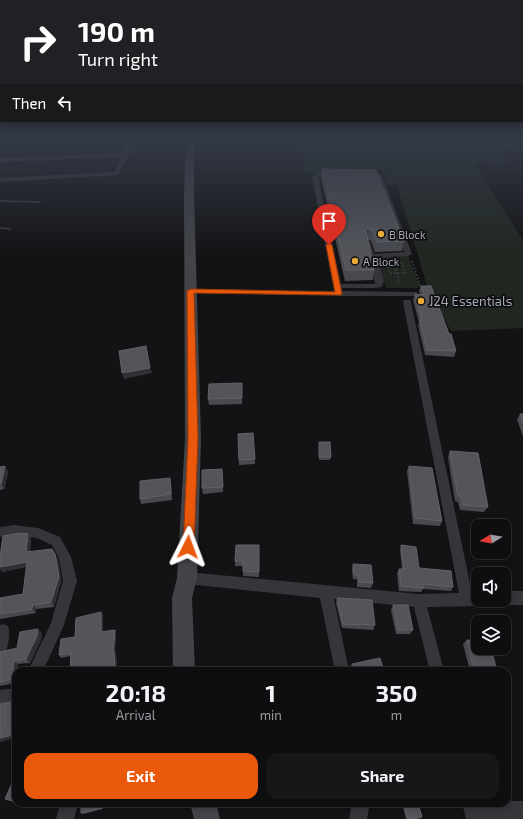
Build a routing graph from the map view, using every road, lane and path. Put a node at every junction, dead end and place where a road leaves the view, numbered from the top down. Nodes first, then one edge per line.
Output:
1 (190, 180) edge
2 (316, 180) edge
3 (381, 180) edge
4 (0, 201) edge
5 (40, 202) dead end
6 (0, 228) edge
7 (10, 229) dead end
8 (368, 241) edge
9 (373, 256) junction
10 (410, 256) dead end
11 (396, 268) dead end
12 (397, 273) junction
13 (375, 286) junction
14 (338, 290) junction
15 (352, 290) junction
16 (191, 291) junction
17 (413, 295) junction
18 (0, 532) edge
19 (187, 578) junction
20 (471, 589) edge
21 (326, 593) junction
22 (511, 598) edge
23 (523, 598) edge
24 (471, 599) edge
25 (419, 601) junction
26 (2, 631) dead end
27 (0, 649) edge
28 (37, 667) edge
29 (184, 667) edge
30 (341, 667) edge
31 (436, 667) edge
32 (12, 696) edge
33 (0, 698) edge
34 (68, 807) edge
35 (204, 807) edge
36 (360, 807) edge
37 (523, 810) edge
38 (473, 811) edge
39 (65, 819) edge
40 (207, 819) edge
41 (358, 819) edge

1 - 16 street
2 - 14 street
3 - 9 street
4 - 5 lane
6 - 7 lane
8 - 9 lane
9 - 13 street
10 - 17 path
11 - 12 path
12 - 12 path
12 - 13 path
13 - 15 street
14 - 15 street
14 - 16 street
15 - 17 street
16 - 19 street
17 - 20 street
18 - 28 street
19 - 21 street
19 - 29 street
21 - 25 street
21 - 30 street
22 - 23 street
24 - 25 street
25 - 31 street
26 - 27 street
32 - 33 street
34 - 39 street
35 - 40 street
36 - 41 street
37 - 38 street

